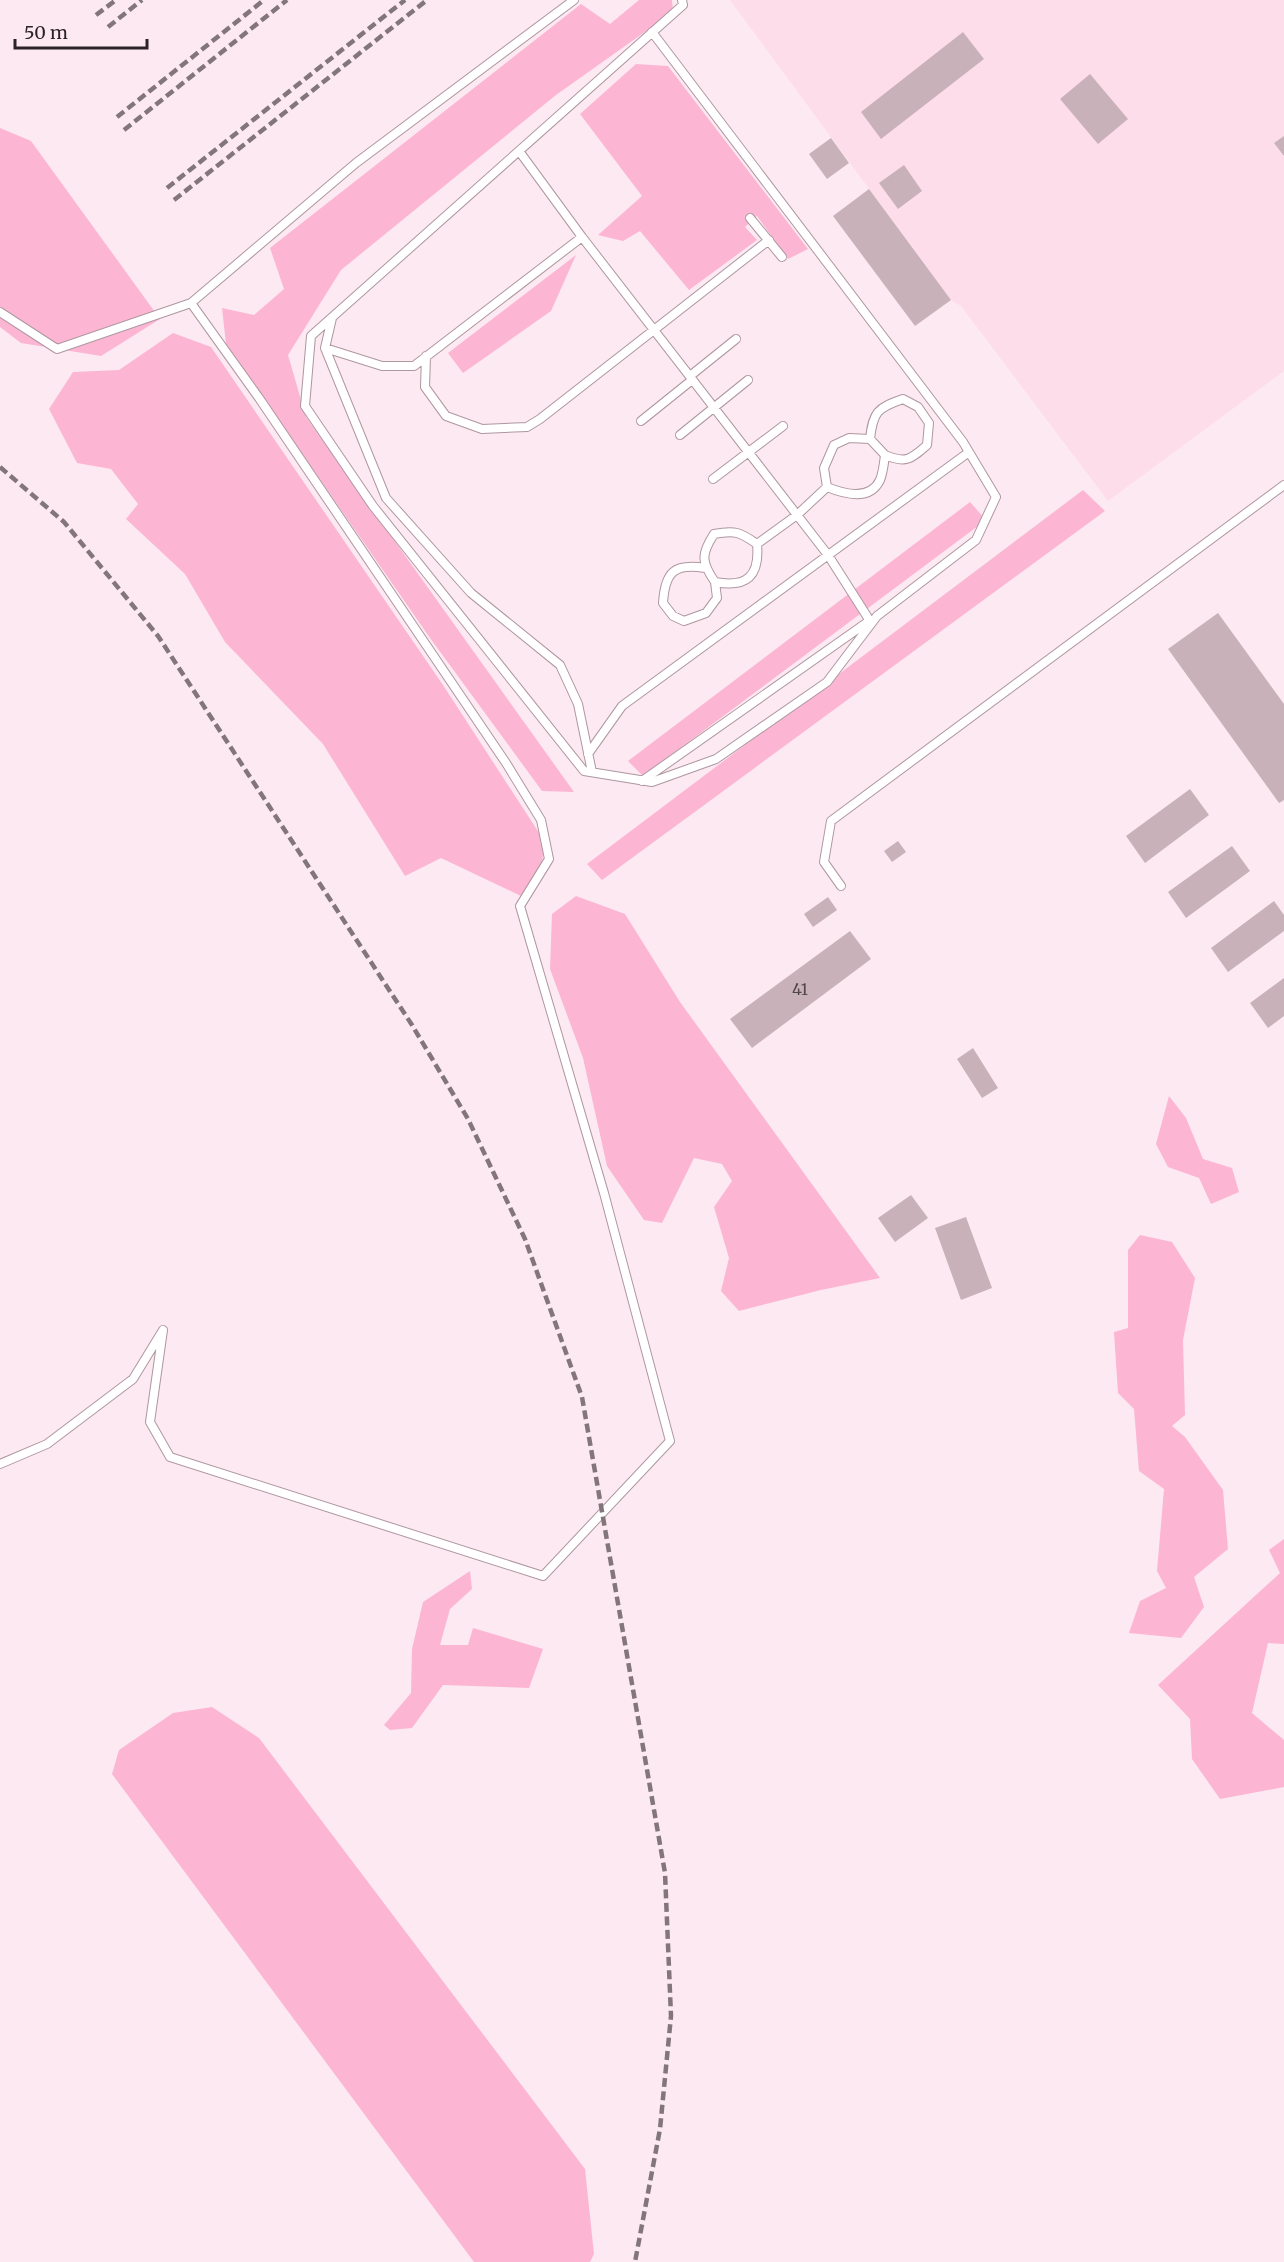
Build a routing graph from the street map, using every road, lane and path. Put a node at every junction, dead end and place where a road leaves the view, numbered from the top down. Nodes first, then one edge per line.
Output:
1 (574, 0) edge
2 (682, 0) edge
3 (652, 32) junction
4 (519, 151) junction
5 (750, 218) dead end
6 (582, 237) junction
7 (768, 240) junction
8 (782, 257) dead end
9 (191, 303) junction
10 (0, 312) edge
11 (332, 316) junction
12 (654, 329) junction
13 (736, 339) dead end
14 (325, 348) junction
15 (426, 356) junction
16 (691, 378) junction
17 (748, 380) dead end
18 (713, 407) junction
19 (641, 420) dead end
20 (783, 426) dead end
21 (680, 435) dead end
22 (870, 439) junction
23 (748, 452) junction
24 (969, 452) junction
25 (885, 455) junction
26 (713, 479) dead end
27 (1284, 485) edge
28 (827, 487) junction
29 (797, 515) junction
30 (757, 544) junction
31 (828, 555) junction
32 (705, 568) junction
33 (715, 582) junction
34 (874, 618) junction
35 (588, 754) junction
36 (592, 772) junction
37 (642, 781) junction
38 (841, 886) dead end
39 (0, 1464) edge

1 - 9 lane
2 - 3 lane
3 - 4 lane
3 - 24 lane
4 - 6 lane
4 - 11 lane
5 - 7 lane
6 - 12 lane
6 - 15 lane
7 - 8 lane
7 - 12 lane
9 - 10 lane
9 - 39 lane
11 - 14 lane
11 - 36 lane
12 - 15 lane
12 - 16 lane
13 - 16 lane
14 - 15 lane
14 - 35 lane
16 - 18 lane
16 - 19 lane
17 - 18 lane
18 - 21 lane
18 - 23 lane
20 - 23 lane
22 - 25 lane
22 - 25 lane
22 - 28 lane
23 - 26 lane
23 - 29 lane
24 - 31 lane
24 - 34 lane
25 - 28 lane
27 - 38 lane
28 - 29 lane
29 - 30 lane
29 - 31 lane
30 - 32 lane
30 - 33 lane
31 - 34 lane
31 - 35 lane
32 - 33 lane
32 - 33 lane
34 - 37 lane
34 - 37 lane
35 - 36 lane
36 - 37 lane

